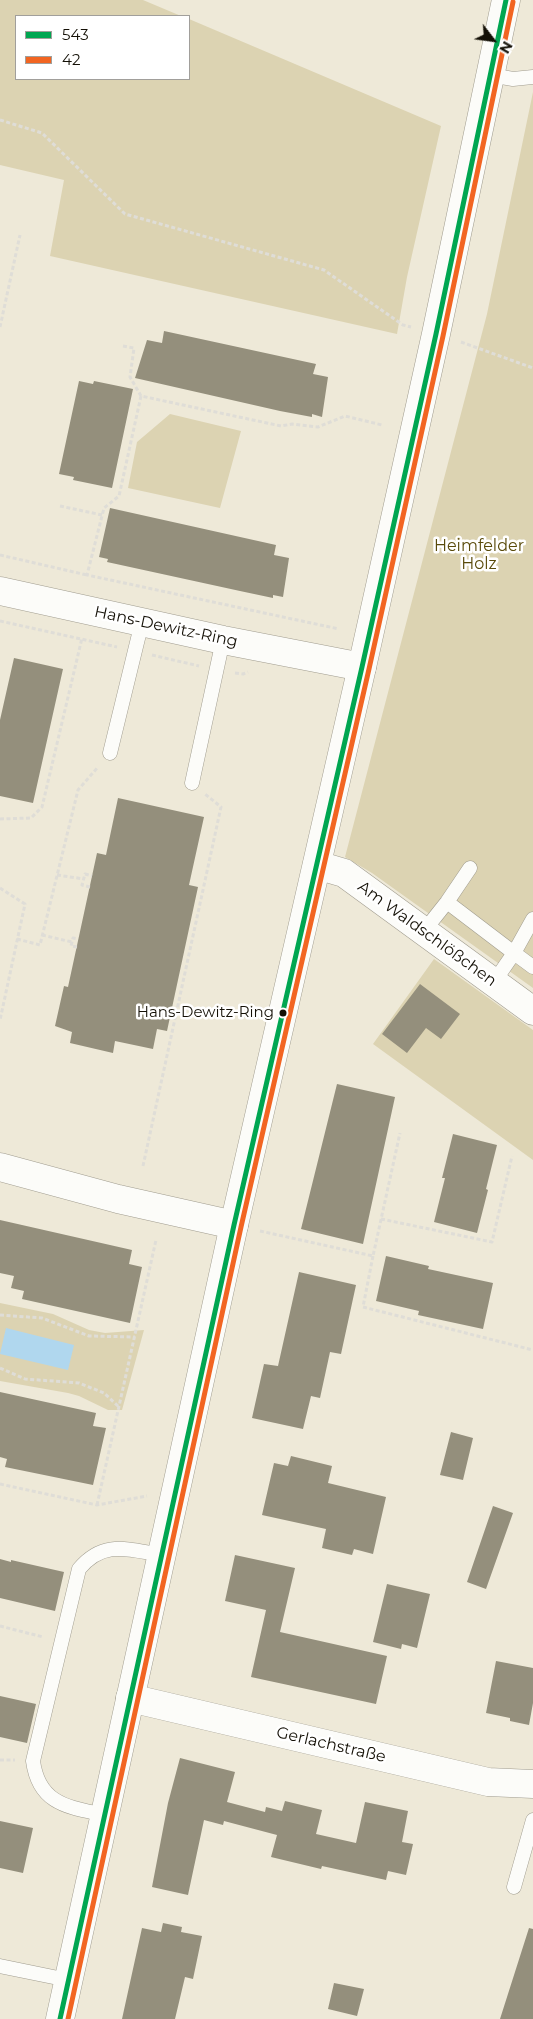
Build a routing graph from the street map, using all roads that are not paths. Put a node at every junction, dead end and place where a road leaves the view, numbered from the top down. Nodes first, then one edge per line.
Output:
1 (506, 0) edge
2 (490, 74) junction
3 (533, 77) edge
4 (0, 591) edge
5 (142, 622) junction
6 (224, 640) junction
7 (362, 667) junction
8 (110, 753) road end
9 (192, 782) road end
10 (317, 865) junction
11 (470, 868) dead end
12 (447, 902) junction
13 (533, 919) edge
14 (424, 931) junction
15 (514, 954) junction
16 (533, 967) edge
17 (494, 982) junction
18 (533, 1011) edge
19 (0, 1167) edge
20 (234, 1225) junction
21 (162, 1555) junction
22 (130, 1698) junction
23 (533, 1784) edge
24 (105, 1815) junction
25 (533, 1820) edge
26 (514, 1887) dead end
27 (0, 1966) edge
28 (68, 1980) junction
29 (60, 2019) edge

1 - 2 street
2 - 3 lane
2 - 7 street
4 - 5 street, Hans-Dewitz-Ring
5 - 6 street, Hans-Dewitz-Ring
5 - 8 lane
6 - 7 street, Hans-Dewitz-Ring
6 - 9 lane
7 - 10 street
10 - 14 street, Am Waldschlößchen
10 - 20 street
11 - 12 lane
12 - 14 lane
12 - 15 lane
13 - 15 lane
14 - 17 street, Am Waldschlößchen
15 - 16 lane
15 - 17 lane
17 - 18 street, Am Waldschlößchen
19 - 20 street
20 - 21 street
21 - 22 street
21 - 24 lane
22 - 23 street, Gerlachstraße
22 - 24 street
24 - 28 street
25 - 26 lane
27 - 28 lane
28 - 29 street

